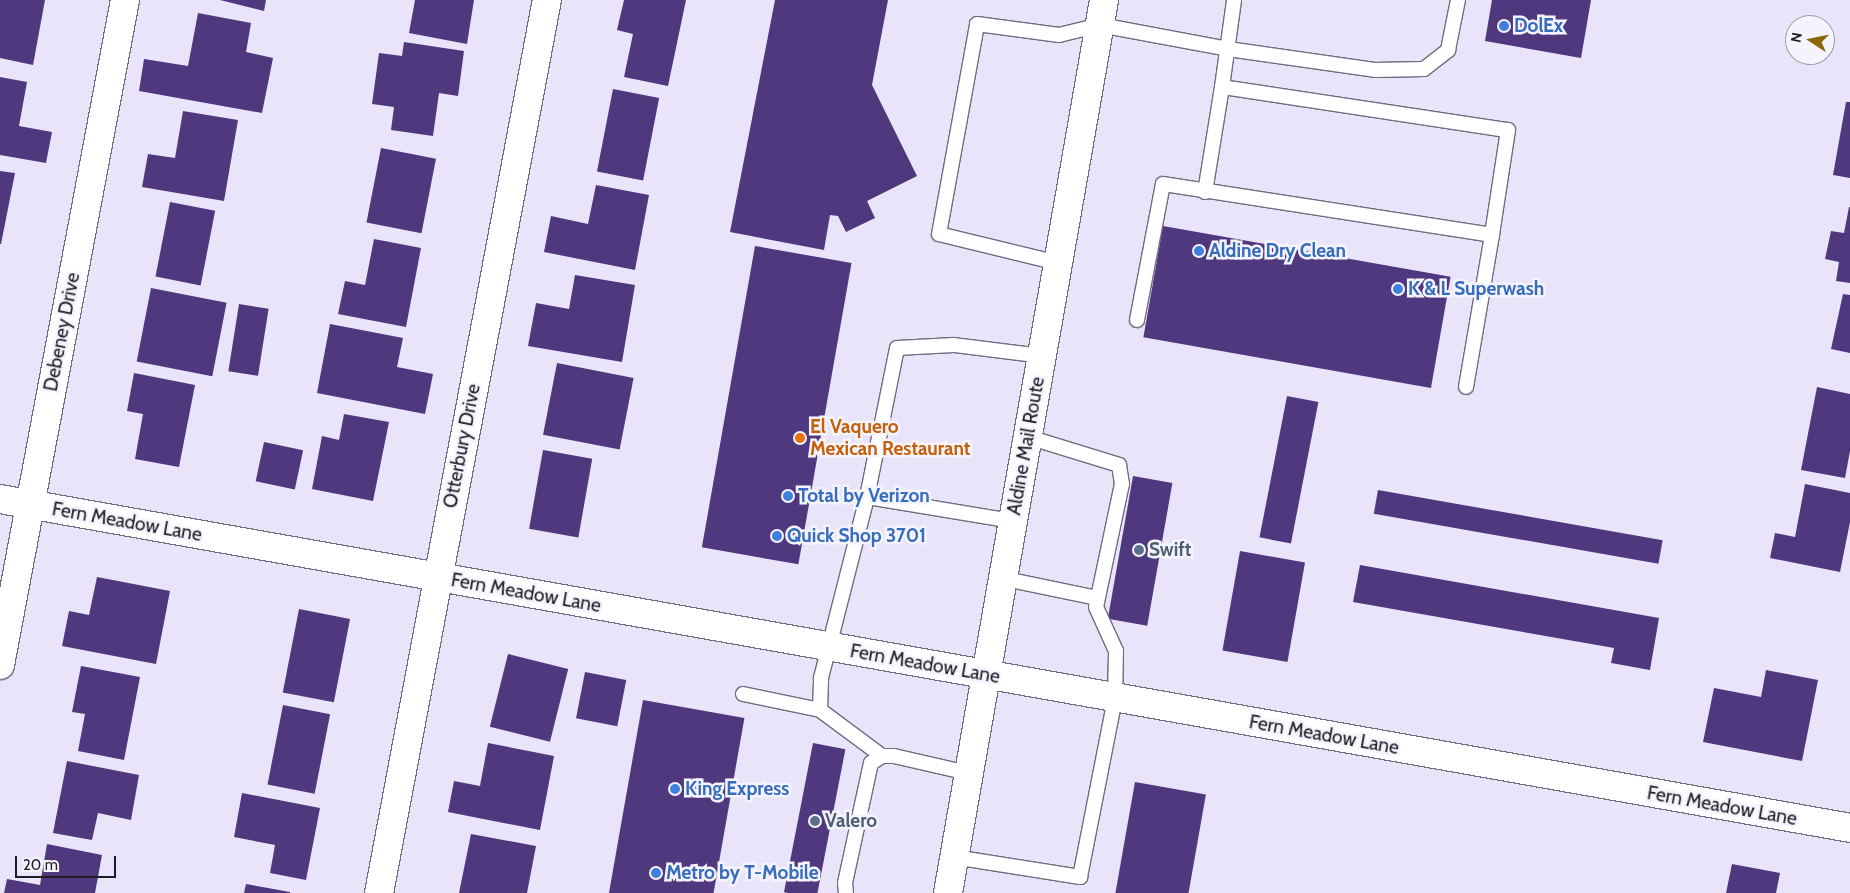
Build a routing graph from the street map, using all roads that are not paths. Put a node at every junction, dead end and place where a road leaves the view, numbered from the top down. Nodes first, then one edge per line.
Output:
1 (126, 0) edge
2 (547, 0) edge
3 (1234, 0) edge
4 (1458, 0) edge
5 (1102, 13) edge
6 (1228, 49) junction
7 (1222, 87) junction
8 (1205, 192) junction
9 (1492, 236) junction
10 (1058, 263) junction
11 (1137, 320) dead end
12 (1042, 356) junction
13 (1466, 387) dead end
14 (1028, 437) junction
15 (867, 497) junction
16 (0, 499) edge
17 (29, 505) junction
18 (1012, 521) junction
19 (437, 578) junction
20 (1001, 578) junction
21 (1097, 598) junction
22 (831, 648) junction
23 (0, 665) edge
24 (985, 675) junction
25 (743, 694) dead end
26 (1114, 698) junction
27 (820, 710) junction
28 (882, 756) junction
29 (968, 773) junction
30 (1850, 828) edge
31 (954, 857) junction
32 (379, 893) edge
33 (846, 893) edge
34 (948, 893) edge

1 - 17 street, Debeney Drive
2 - 19 street, Otterbury Drive
3 - 6 lane
4 - 6 lane
5 - 6 lane
5 - 10 street, Aldine Mail Route
5 - 10 lane
6 - 7 lane
7 - 8 lane
7 - 9 lane
8 - 9 lane
8 - 11 lane
9 - 13 lane
10 - 12 street, Aldine Mail Route
12 - 14 street, Aldine Mail Route
12 - 15 lane
14 - 18 street, Aldine Mail Route
14 - 21 lane
15 - 18 lane
15 - 22 lane
16 - 17 street, Fern Meadow Lane
17 - 19 street, Fern Meadow Lane
17 - 23 street, Debeney Drive
18 - 20 street, Aldine Mail Route
19 - 22 street, Fern Meadow Lane
19 - 32 street, Otterbury Drive
20 - 21 lane
20 - 24 street, Aldine Mail Route
21 - 26 lane
22 - 24 street, Fern Meadow Lane
22 - 27 lane
24 - 26 street, Fern Meadow Lane
24 - 29 street, Aldine Mail Route
25 - 27 lane
26 - 30 street, Fern Meadow Lane
26 - 31 lane
27 - 28 lane
28 - 29 lane
28 - 33 lane
29 - 31 street, Aldine Mail Route
31 - 34 street, Aldine Mail Route

